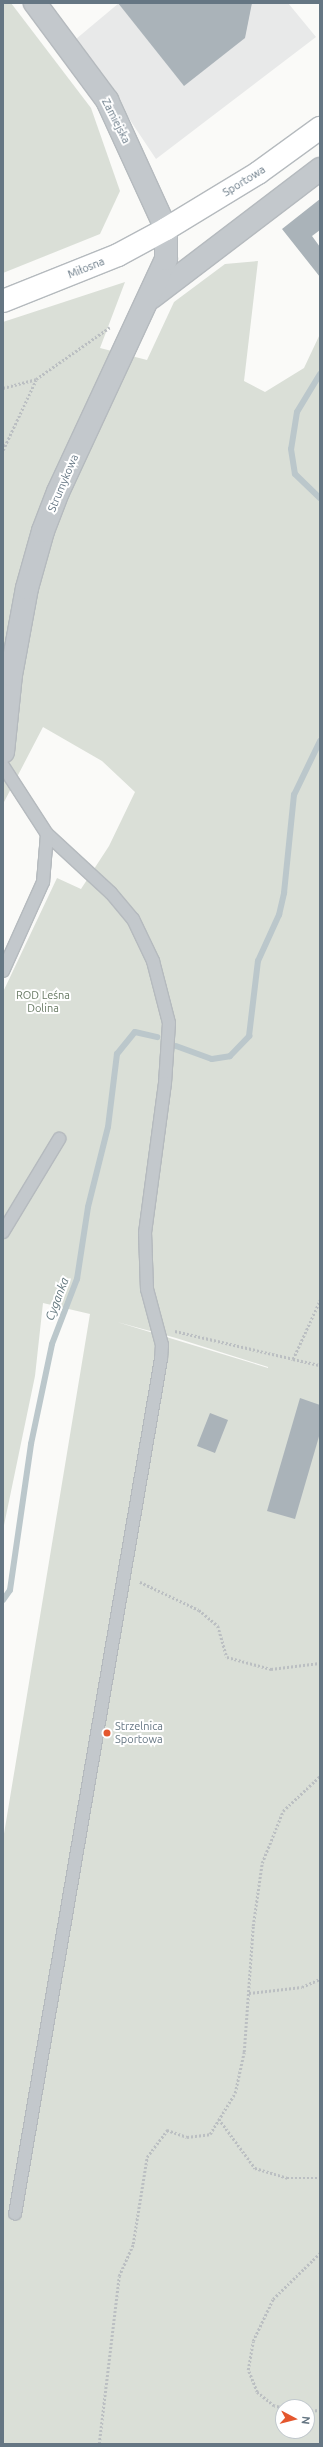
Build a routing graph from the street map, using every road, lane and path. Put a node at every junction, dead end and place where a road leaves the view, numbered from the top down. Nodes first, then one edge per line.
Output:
1 (35, 3) edge
2 (320, 128) edge
3 (320, 169) edge
4 (166, 229) junction
5 (149, 299) junction
6 (3, 301) edge
7 (111, 326) dead end
8 (36, 379) junction
9 (3, 388) edge
10 (3, 450) edge
11 (3, 752) edge
12 (3, 766) edge
13 (47, 834) junction
14 (3, 971) edge
15 (59, 1139) dead end
16 (3, 1232) edge
17 (320, 1300) edge
18 (158, 1328) junction
19 (293, 1359) junction
20 (320, 1365) edge
21 (124, 1574) junction
22 (320, 1663) edge
23 (320, 1776) edge
24 (320, 1979) edge
25 (249, 1993) junction
26 (219, 2119) junction
27 (320, 2178) edge
28 (15, 2214) dead end
29 (320, 2253) edge
30 (275, 2406) edge
31 (99, 2444) edge

1 - 4 street, Zamiejska
2 - 4 main road, Sportowa
3 - 5 street
4 - 5 street, Strumykowa
4 - 6 main road, Miłosna
5 - 11 street, Strumykowa
7 - 8 path
8 - 9 path
8 - 10 path
12 - 13 lane
13 - 14 lane
13 - 18 lane
15 - 16 lane
17 - 19 path
18 - 19 path
18 - 21 lane
19 - 20 path
21 - 22 path
21 - 28 lane
23 - 25 path
24 - 25 path
25 - 26 path
26 - 27 path
26 - 31 path
29 - 30 path

